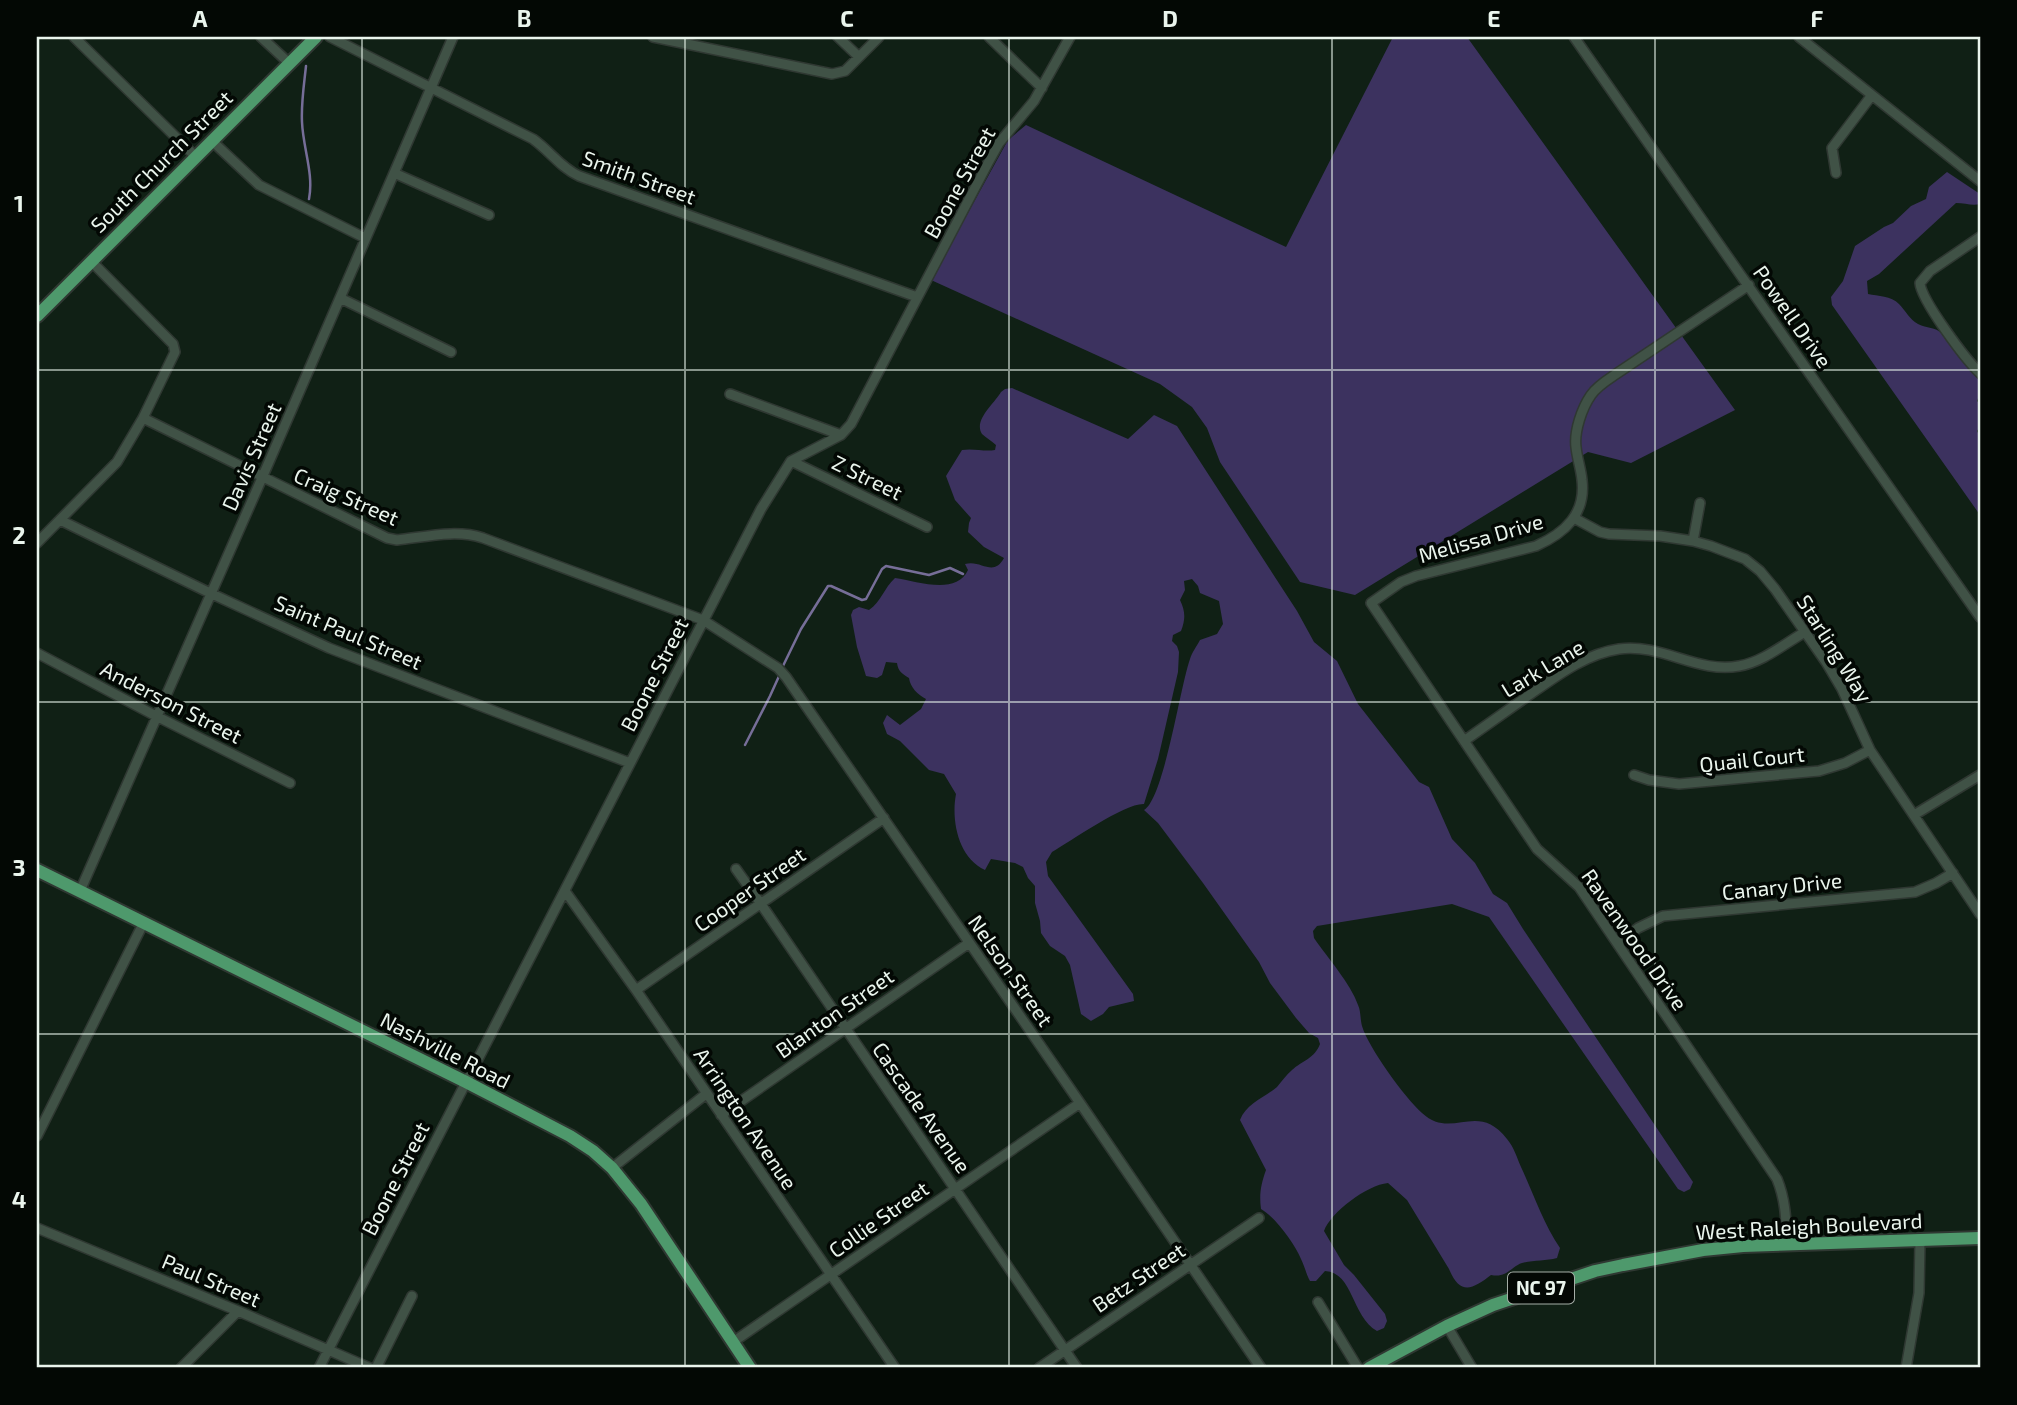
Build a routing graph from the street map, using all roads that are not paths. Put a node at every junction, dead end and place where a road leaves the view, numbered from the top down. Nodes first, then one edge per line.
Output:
1 (74, 37) edge
2 (261, 37) edge
3 (316, 37) edge
4 (330, 37) edge
5 (453, 37) edge
6 (653, 37) edge
7 (838, 37) edge
8 (879, 37) edge
9 (989, 37) edge
10 (1070, 37) edge
11 (1574, 37) edge
12 (1799, 37) edge
13 (684, 40) edge
14 (859, 57) junction
15 (289, 63) junction
16 (1042, 88) junction
17 (430, 89) junction
18 (1872, 95) junction
19 (211, 140) junction
20 (195, 156) junction
21 (394, 173) junction
22 (1836, 173) dead end
23 (1980, 181) edge
24 (489, 215) dead end
25 (1980, 237) edge
26 (365, 238) junction
27 (91, 261) junction
28 (1749, 285) junction
29 (917, 297) junction
30 (340, 298) junction
31 (37, 316) edge
32 (451, 352) dead end
33 (1980, 373) edge
34 (730, 394) dead end
35 (143, 418) junction
36 (841, 435) junction
37 (791, 461) junction
38 (262, 478) junction
39 (1700, 503) dead end
40 (1574, 518) junction
41 (60, 520) junction
42 (927, 527) dead end
43 (1693, 541) junction
44 (37, 543) edge
45 (210, 593) junction
46 (1371, 603) joint
47 (1980, 617) edge
48 (703, 620) junction
49 (1805, 632) junction
50 (37, 653) edge
51 (156, 716) junction
52 (1464, 741) junction
53 (1870, 750) junction
54 (629, 763) junction
55 (1634, 775) dead end
56 (1980, 775) edge
57 (290, 783) dead end
58 (1914, 815) junction
59 (884, 818) junction
60 (736, 869) dead end
61 (37, 870) edge
62 (1953, 873) junction
63 (79, 891) junction
64 (565, 891) junction
65 (761, 904) junction
66 (1980, 914) edge
67 (144, 922) junction
68 (969, 943) junction
69 (1618, 943) junction
70 (636, 990) junction
71 (845, 1029) junction
72 (466, 1082) junction
73 (706, 1094) junction
74 (1080, 1103) junction
75 (721, 1115) junction
76 (37, 1136) edge
77 (612, 1168) junction
78 (955, 1189) junction
79 (1259, 1218) dead end
80 (37, 1228) edge
81 (1980, 1238) edge
82 (1920, 1240) junction
83 (1787, 1244) junction
84 (1190, 1264) junction
85 (830, 1275) junction
86 (412, 1296) dead end
87 (1318, 1302) dead end
88 (239, 1311) junction
89 (1447, 1326) junction
90 (733, 1342) junction
91 (1064, 1350) junction
92 (328, 1351) junction
93 (181, 1368) edge
94 (319, 1368) edge
95 (370, 1368) edge
96 (376, 1368) edge
97 (750, 1368) edge
98 (895, 1368) edge
99 (1039, 1368) edge
100 (1077, 1368) edge
101 (1261, 1368) edge
102 (1358, 1368) edge
103 (1369, 1368) edge
104 (1472, 1368) edge
105 (1906, 1368) edge

1 - 20 street
2 - 15 street
3 - 15 main road, South Church Street
4 - 17 street, Smith Street
5 - 17 street, Davis Street
6 - 13 street
7 - 14 street
8 - 14 street
9 - 16 street
10 - 16 street, Boone Street
11 - 28 street, Powell Drive
12 - 18 street
13 - 14 street
15 - 19 main road, South Church Street
16 - 29 street, Boone Street
17 - 21 street, Davis Street
17 - 29 street, Smith Street
18 - 22 street
18 - 23 street
19 - 20 main road, South Church Street
19 - 26 street
20 - 27 main road, South Church Street
21 - 24 street
21 - 26 street, Davis Street
25 - 33 street
26 - 30 street, Davis Street
27 - 31 main road, South Church Street
27 - 35 street
28 - 40 street, Melissa Drive
28 - 47 street, Powell Drive
29 - 36 street, Boone Street
30 - 32 street
30 - 38 street, Davis Street
34 - 36 street
35 - 38 street, Craig Street
35 - 41 street
36 - 37 street, Boone Street
37 - 42 street, Z Street
37 - 48 street, Boone Street
38 - 45 street, Davis Street
38 - 48 street, Craig Street
39 - 43 street
40 - 43 street, Starling Way
40 - 46 street, Melissa Drive
41 - 44 street
41 - 45 street, Saint Paul Street
43 - 49 street, Starling Way
45 - 51 street, Davis Street
45 - 54 street, Saint Paul Street
46 - 52 street, Ravenwood Drive
48 - 54 street, Boone Street
48 - 59 street, Nelson Street
49 - 52 street, Lark Lane
49 - 53 street, Starling Way
50 - 51 street, Anderson Street
51 - 57 street, Anderson Street
51 - 63 street, Davis Street
52 - 69 street, Ravenwood Drive
53 - 55 street, Quail Court
53 - 58 street, Starling Way
54 - 64 street, Boone Street
56 - 58 street
58 - 62 street, Starling Way
59 - 65 street, Cooper Street
59 - 68 street, Nelson Street
60 - 65 street, Cascade Avenue
61 - 63 main road, Nashville Road
62 - 66 street, Starling Way
62 - 69 street, Canary Drive
63 - 67 main road, Nashville Road
64 - 70 street, Arrington Avenue
64 - 72 street, Boone Street
65 - 70 street, Cooper Street
65 - 71 street, Cascade Avenue
67 - 72 main road, Nashville Road
67 - 76 street
68 - 71 street, Blanton Street
68 - 74 street, Nelson Street
69 - 83 street, Ravenwood Drive
70 - 73 street, Arrington Avenue
71 - 75 street, Blanton Street
71 - 78 street, Cascade Avenue
72 - 77 main road, Nashville Road
72 - 92 street, Boone Street
73 - 75 street, Arrington Avenue
73 - 77 street
74 - 78 street, Collie Street
74 - 84 street, Nelson Street
75 - 85 street, Arrington Avenue
77 - 90 main road, Nashville Road
78 - 85 street, Collie Street
78 - 91 street, Cascade Avenue
79 - 84 street, Betz Street
80 - 88 street, Paul Street
81 - 82 main road, West Raleigh Boulevard / NC 97
82 - 83 main road, West Raleigh Boulevard / NC 97
82 - 105 street
83 - 89 main road, West Raleigh Boulevard / NC 97
84 - 91 street, Betz Street
84 - 101 street, Nelson Street
85 - 90 street, Collie Street
85 - 98 street, Arrington Avenue
86 - 96 street
87 - 102 street
88 - 92 street, Paul Street
88 - 93 street
89 - 103 main road, West Raleigh Boulevard / NC 97
89 - 104 street
90 - 97 main road, Nashville Road
91 - 99 street, Betz Street
91 - 100 street, Cascade Avenue
92 - 94 street, Boone Street
92 - 95 street, Paul Street

